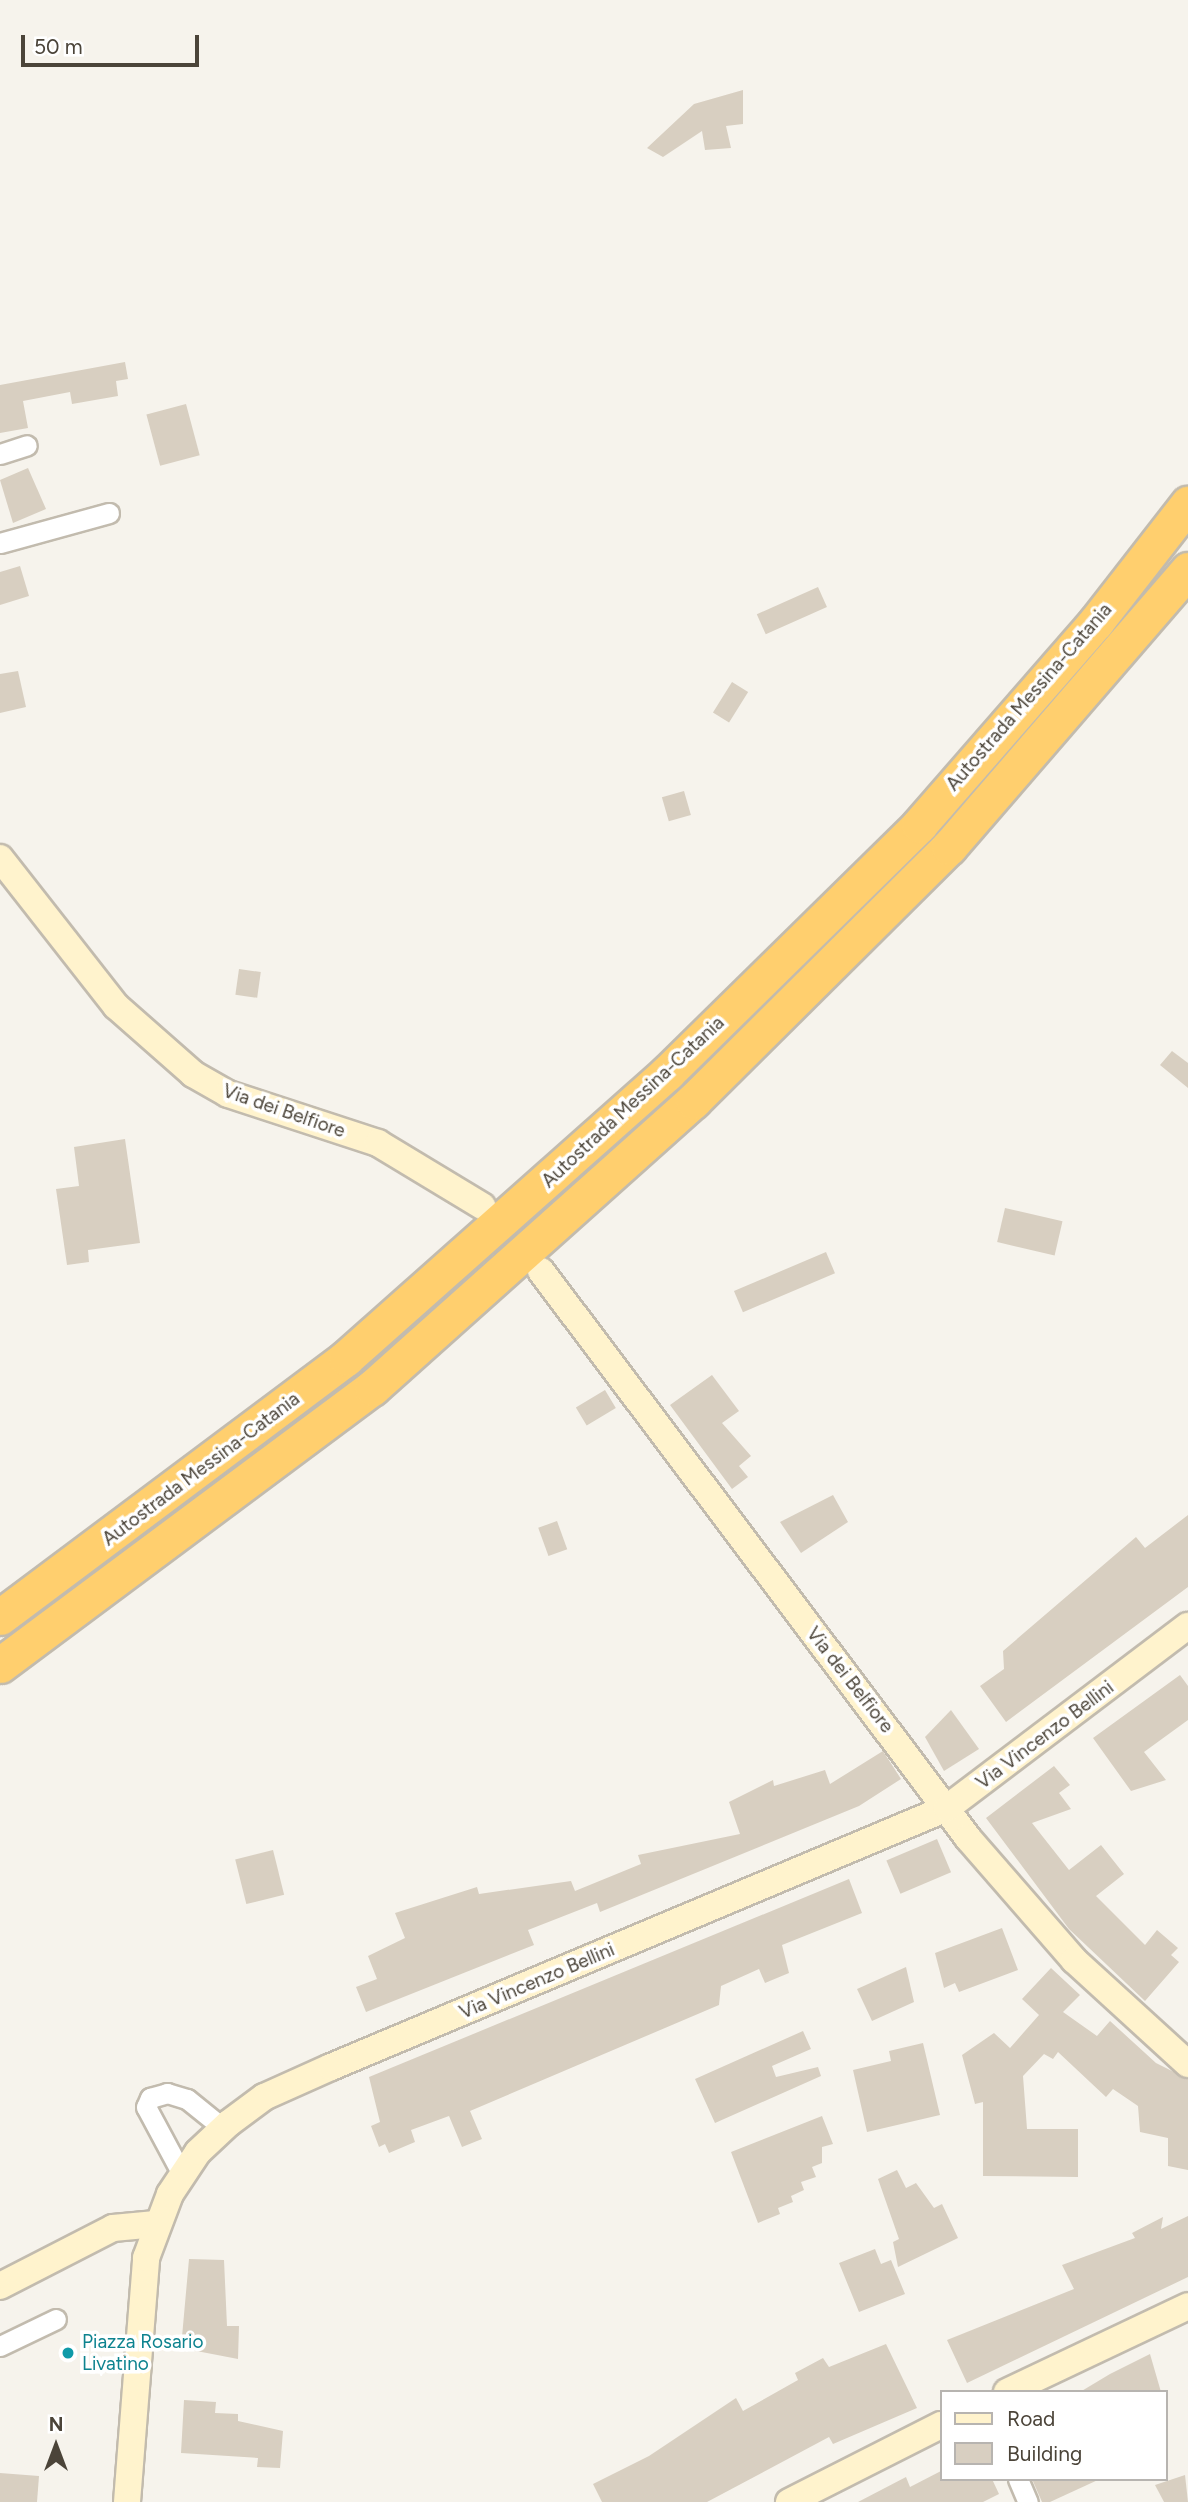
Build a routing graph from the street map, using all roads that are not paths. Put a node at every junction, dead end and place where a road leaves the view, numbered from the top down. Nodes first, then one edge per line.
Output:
1 (27, 445) dead end
2 (0, 454) edge
3 (1188, 504) edge
4 (109, 513) dead end
5 (0, 543) edge
6 (1188, 570) edge
7 (0, 858) edge
8 (482, 1206) dead end
9 (541, 1271) dead end
10 (0, 1617) edge
11 (1188, 1626) edge
12 (0, 1665) edge
13 (947, 1808) junction
14 (1188, 2064) edge
15 (223, 2128) junction
16 (182, 2174) junction
17 (156, 2224) junction
18 (0, 2286) edge
19 (1188, 2306) edge
20 (56, 2319) dead end
21 (0, 2346) edge
22 (1011, 2390) edge
23 (940, 2425) edge
24 (1019, 2481) edge
25 (127, 2502) edge
26 (789, 2502) edge
27 (1028, 2502) edge

1 - 2 street
3 - 10 highway, Autostrada Messina-Catania
4 - 5 street
6 - 12 highway, Autostrada Messina-Catania
7 - 8 street, Via dei Belfiore
9 - 13 street, Via dei Belfiore
11 - 13 street, Via Vincenzo Bellini
13 - 14 street, Via dei Belfiore
13 - 15 street, Via Vincenzo Bellini
15 - 16 street, Via Vincenzo Bellini
15 - 16 street
16 - 17 street, Via Vincenzo Bellini
17 - 18 street
17 - 25 street, Via Vincenzo Bellini
19 - 22 street
20 - 21 street
23 - 26 street
24 - 27 street

